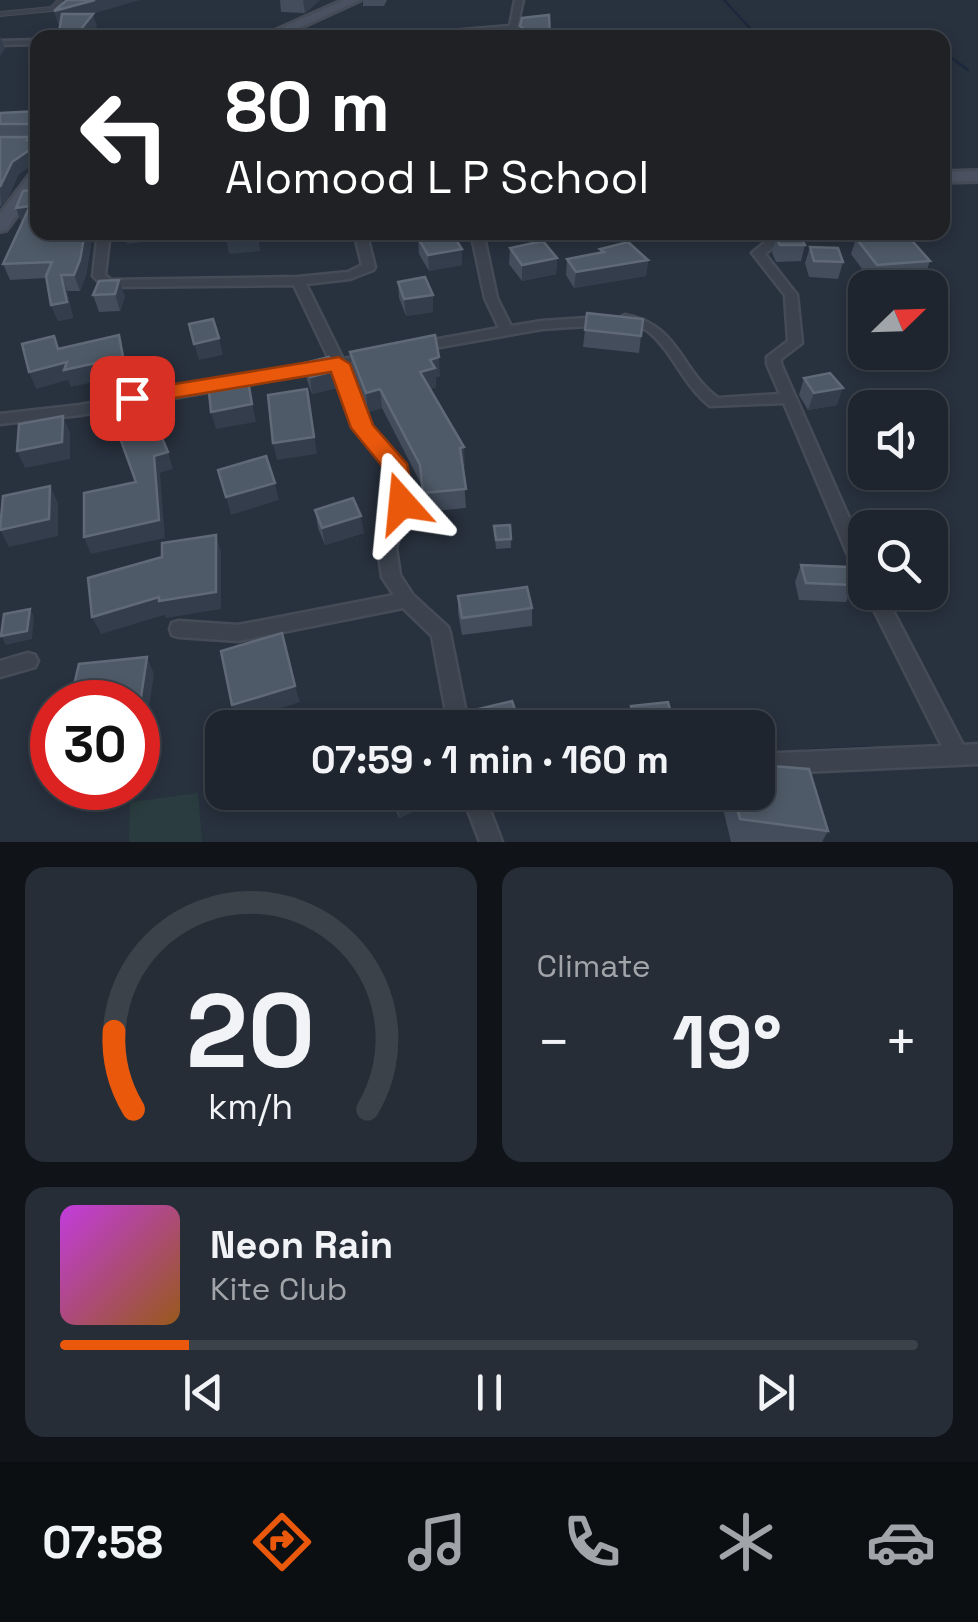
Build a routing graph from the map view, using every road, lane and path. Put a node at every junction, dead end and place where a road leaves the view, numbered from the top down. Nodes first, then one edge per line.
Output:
1 (60, 0) edge
2 (354, 0) edge
3 (519, 0) edge
4 (0, 14) edge
5 (282, 30) edge
6 (512, 30) edge
7 (30, 42) edge
8 (0, 43) edge
9 (978, 176) edge
10 (950, 177) edge
11 (29, 195) edge
12 (0, 196) edge
13 (0, 226) edge
14 (103, 240) edge
15 (362, 240) edge
16 (479, 240) edge
17 (775, 240) edge
18 (298, 281) junction
19 (506, 331) junction
20 (339, 364) junction
21 (789, 398) junction
22 (0, 419) edge
23 (848, 535) edge
24 (406, 600) junction
25 (884, 610) edge
26 (178, 629) dead end
27 (28, 661) dead end
28 (0, 669) edge
29 (456, 710) edge
30 (968, 754) edge
31 (775, 763) edge
32 (478, 810) edge
33 (490, 842) edge

1 - 4 lane
2 - 5 main road
3 - 6 street
7 - 8 street
9 - 10 main road
11 - 12 main road
11 - 13 main road
14 - 18 street
15 - 18 street
16 - 19 street
17 - 21 street
18 - 20 street
19 - 20 street
19 - 21 street
20 - 22 street
20 - 24 street
21 - 23 street
24 - 26 street
24 - 29 street
25 - 30 street
27 - 28 street
30 - 31 street
32 - 33 street

